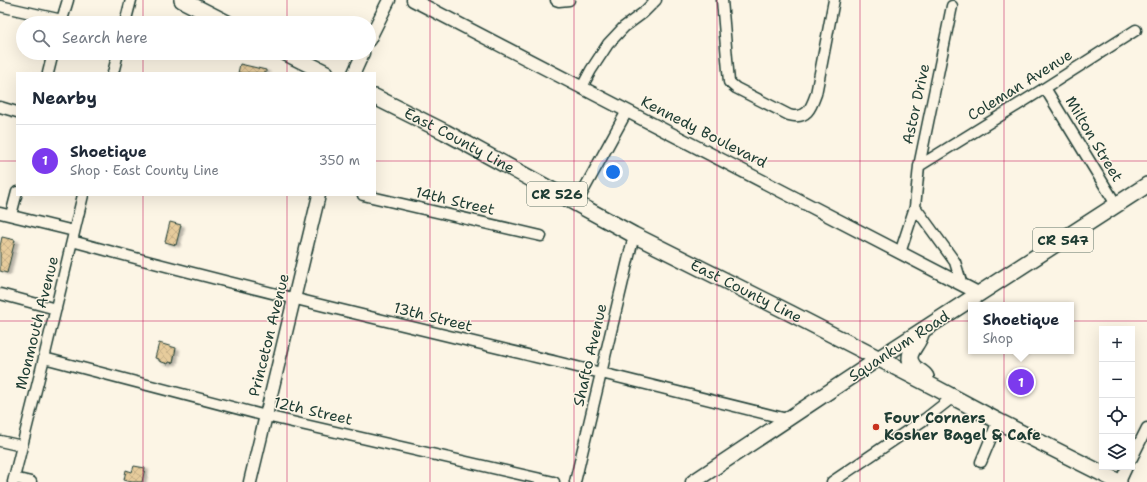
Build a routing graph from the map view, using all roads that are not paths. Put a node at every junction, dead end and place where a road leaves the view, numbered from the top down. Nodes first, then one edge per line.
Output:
1 (68, 0) edge
2 (131, 0) edge
3 (182, 0) edge
4 (389, 0) edge
5 (413, 0) edge
6 (556, 0) edge
7 (569, 0) edge
8 (656, 0) edge
9 (722, 0) edge
10 (834, 0) edge
11 (0, 6) edge
12 (952, 6) dead end
13 (39, 16) edge
14 (64, 16) edge
15 (127, 16) edge
16 (213, 16) edge
17 (376, 26) edge
18 (1136, 30) dead end
19 (51, 60) edge
20 (116, 60) edge
21 (300, 60) edge
22 (360, 60) edge
23 (48, 72) edge
24 (113, 72) edge
25 (324, 72) edge
26 (354, 72) edge
27 (582, 87) junction
28 (1045, 88) junction
29 (376, 98) edge
30 (0, 107) edge
31 (627, 111) junction
32 (16, 112) edge
33 (919, 166) junction
34 (1146, 188) edge
35 (16, 196) edge
36 (83, 196) edge
37 (319, 196) edge
38 (367, 196) edge
39 (576, 204) junction
40 (1116, 206) junction
41 (915, 208) junction
42 (0, 213) edge
43 (11, 215) junction
44 (634, 235) junction
45 (73, 236) junction
46 (541, 236) dead end
47 (900, 253) junction
48 (962, 285) junction
49 (0, 294) edge
50 (980, 294) junction
51 (293, 299) junction
52 (56, 309) junction
53 (922, 330) junction
54 (44, 358) junction
55 (878, 359) junction
56 (601, 373) junction
57 (930, 385) junction
58 (952, 397) junction
59 (266, 416) junction
60 (787, 419) junction
61 (998, 421) junction
62 (1147, 428) edge
63 (0, 441) edge
64 (22, 446) junction
65 (1135, 452) edge
66 (980, 462) dead end
67 (1126, 470) edge
68 (14, 480) edge
69 (31, 482) edge
70 (250, 482) edge
71 (554, 482) edge
72 (575, 482) edge
73 (693, 482) edge
74 (832, 482) edge
75 (1120, 482) edge

1 - 14 street
2 - 15 street
3 - 16 main road
4 - 17 street
5 - 27 street, Kennedy Boulevard
6 - 7 street
8 - 27 street
9 - 10 street
11 - 13 street
12 - 33 street, Astor Drive
18 - 28 street, Coleman Avenue
19 - 23 street
20 - 24 street
21 - 25 main road
22 - 26 street
27 - 31 street, Kennedy Boulevard
28 - 33 street, Coleman Avenue
28 - 40 street, Milton Street
29 - 39 main road, East County Line / CR 526
30 - 32 street
31 - 39 street
31 - 47 street, Kennedy Boulevard
33 - 41 street, Astor Drive
34 - 40 main road, Squankum Road / CR 547
35 - 43 street
36 - 45 street, Monmouth Avenue
37 - 51 street, Princeton Avenue
38 - 46 street, 14th Street
39 - 44 main road, East County Line / CR 526
40 - 50 main road, Squankum Road / CR 547
41 - 47 street, Astor Drive
41 - 48 street
42 - 43 street, 13th Street
43 - 45 street, 13th Street
44 - 55 main road, East County Line / CR 526
44 - 56 street, Shafto Avenue
45 - 51 street, 13th Street
45 - 52 street, Monmouth Avenue
47 - 48 street, Kennedy Boulevard
48 - 50 street, Kennedy Boulevard
49 - 52 street
50 - 53 main road, Squankum Road / CR 547
51 - 56 street, 13th Street
51 - 59 street, Princeton Avenue
52 - 54 street, Monmouth Avenue
53 - 55 main road, Squankum Road / CR 547
53 - 57 main road
54 - 59 street, 12th Street
54 - 64 street, Monmouth Avenue
55 - 57 main road, East County Line / CR 526
55 - 60 main road, Squankum Road / CR 547
56 - 60 street, 13th Street
56 - 72 street, Shafto Avenue
57 - 58 main road, East County Line / CR 526
58 - 61 main road, East County Line / CR 526
58 - 74 street
59 - 70 street, Princeton Avenue
59 - 71 street, 12th Street
60 - 73 main road, Squankum Road / CR 547
61 - 66 street
61 - 75 main road, East County Line / CR 526
62 - 65 street
63 - 64 street
64 - 68 street, Monmouth Avenue
67 - 75 street
68 - 69 street

